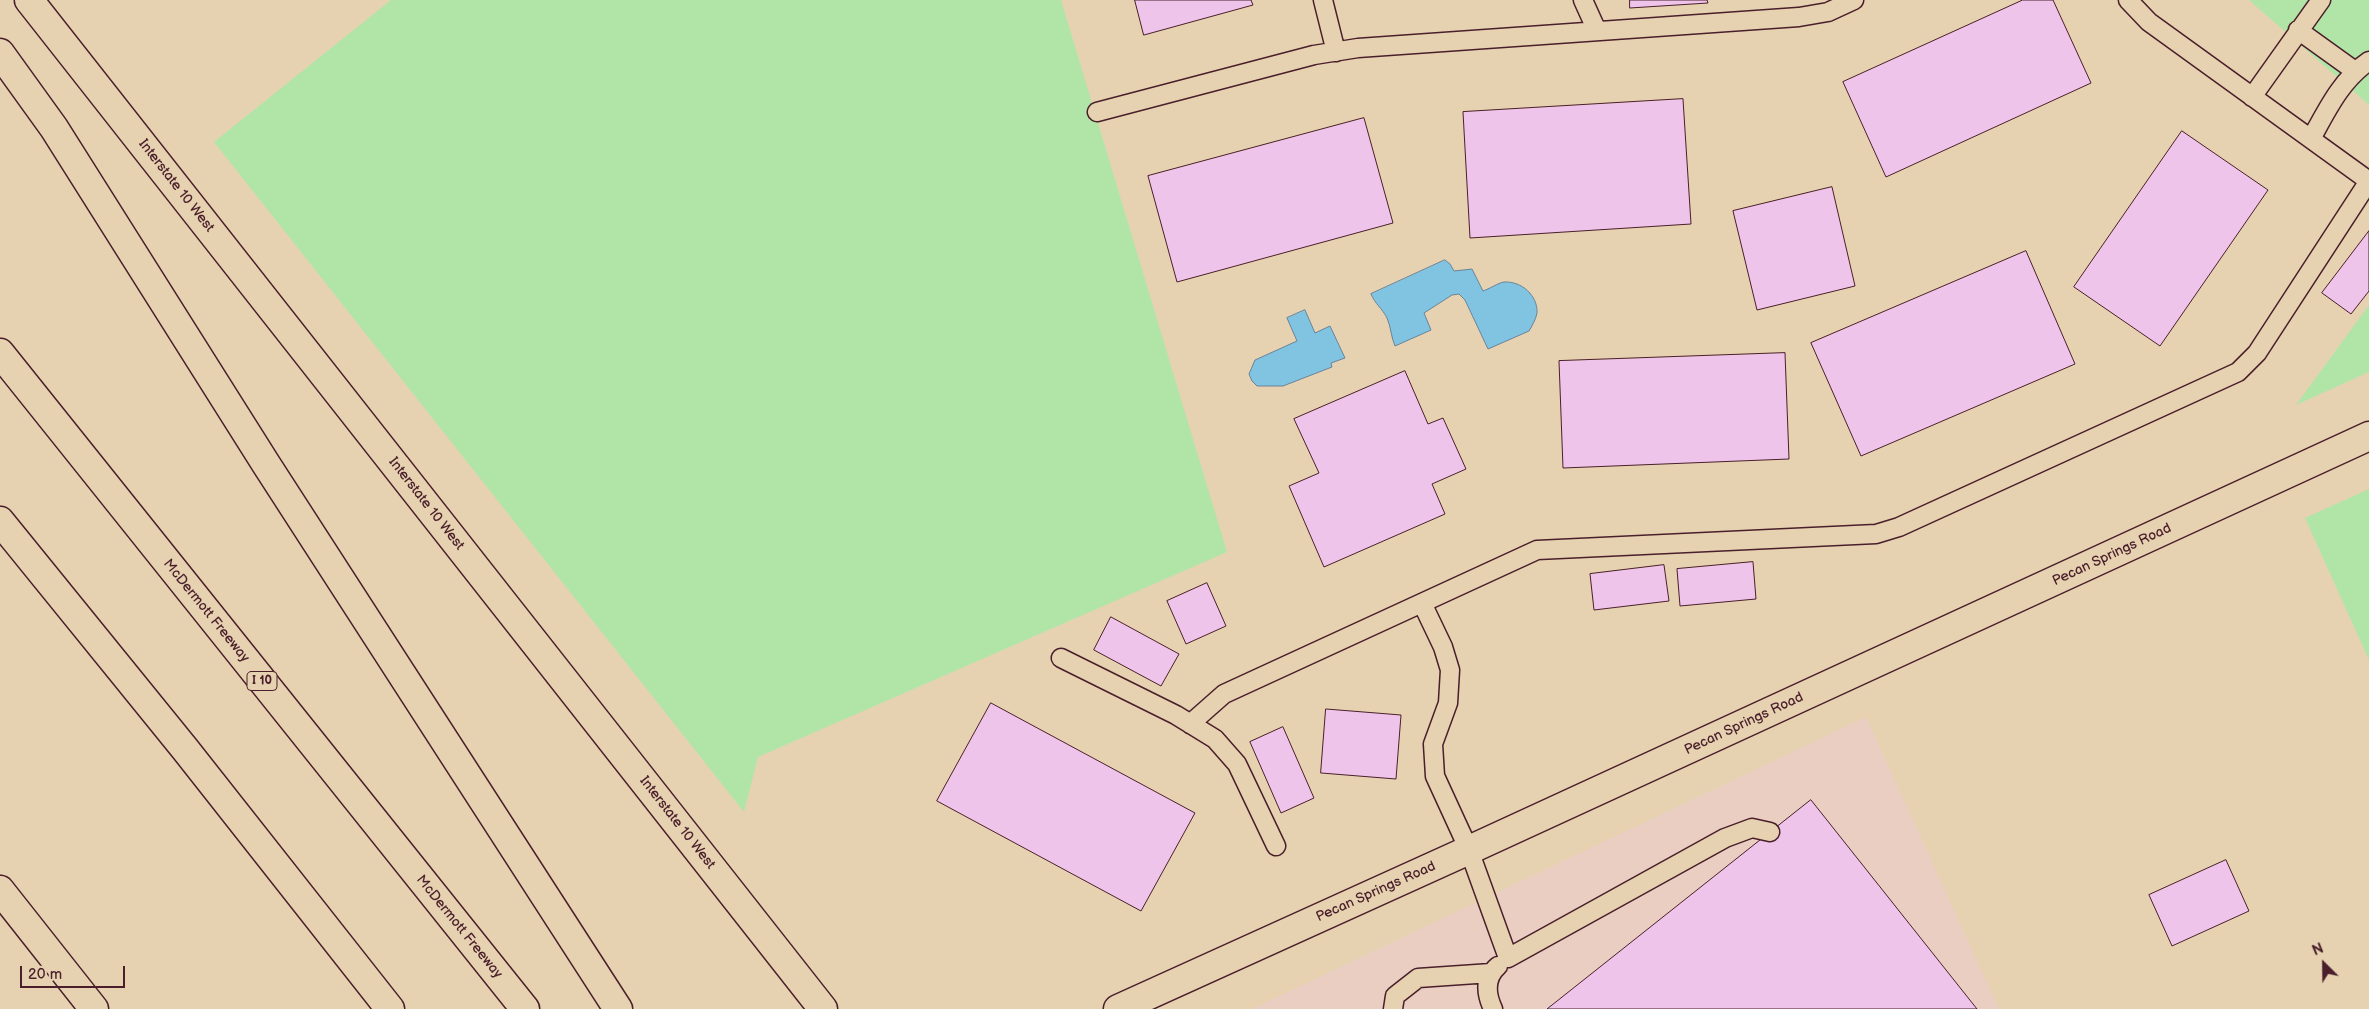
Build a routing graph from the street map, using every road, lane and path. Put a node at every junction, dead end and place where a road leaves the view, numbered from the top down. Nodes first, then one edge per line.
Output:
1 (29, 0) edge
2 (1323, 0) edge
3 (1584, 0) edge
4 (1854, 0) edge
5 (2128, 0) edge
6 (2321, 0) edge
7 (2298, 30) junction
8 (1597, 31) junction
9 (1336, 52) junction
10 (0, 53) edge
11 (2362, 66) edge
12 (2252, 97) junction
13 (1096, 112) dead end
14 (2310, 139) junction
15 (2369, 181) edge
16 (0, 353) edge
17 (2369, 436) edge
18 (0, 521) edge
19 (1422, 603) junction
20 (1061, 658) dead end
21 (1190, 724) junction
22 (1770, 832) dead end
23 (1276, 846) dead end
24 (1469, 850) junction
25 (0, 891) edge
26 (1508, 958) junction
27 (1491, 973) junction
28 (94, 1009) edge
29 (390, 1009) edge
30 (525, 1009) edge
31 (618, 1009) edge
32 (823, 1009) edge
33 (1118, 1009) edge
34 (1393, 1009) edge
35 (1493, 1009) edge

1 - 32 main road, Interstate 10 West
2 - 9 lane
3 - 8 lane
4 - 8 lane
5 - 12 lane
6 - 7 lane
7 - 11 lane
7 - 12 lane
8 - 9 lane
9 - 13 lane
10 - 31 main road
11 - 14 lane
12 - 14 lane
14 - 15 lane
15 - 19 lane
16 - 30 main road, McDermott Freeway / I 10
17 - 24 main road, Pecan Springs Road
18 - 29 main road
19 - 21 lane
19 - 24 lane
20 - 21 lane
21 - 23 lane
22 - 26 lane
24 - 26 lane
24 - 33 main road, Pecan Springs Road
25 - 28 main road
26 - 27 lane
27 - 34 lane
27 - 35 lane

